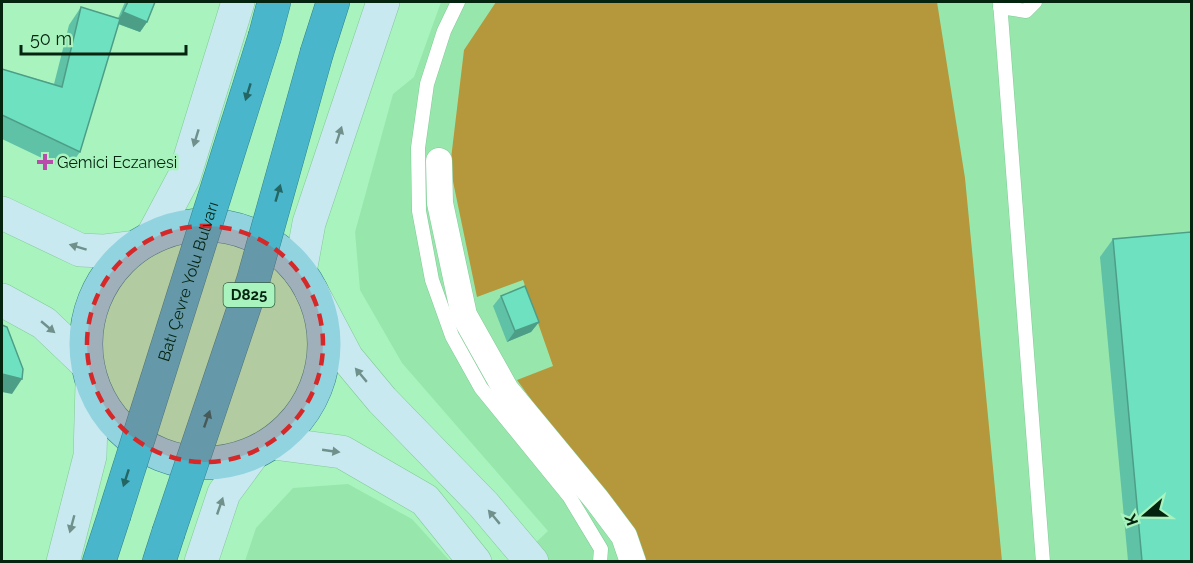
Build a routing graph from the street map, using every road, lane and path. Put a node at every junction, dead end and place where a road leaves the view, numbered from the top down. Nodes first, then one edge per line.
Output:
1 (238, 2) edge
2 (274, 2) edge
3 (333, 2) edge
4 (383, 2) edge
5 (458, 2) edge
6 (1035, 2) edge
7 (1000, 4) edge
8 (439, 161) dead end
9 (2, 213) edge
10 (144, 242) junction
11 (305, 281) junction
12 (2, 300) edge
13 (89, 374) junction
14 (263, 449) junction
15 (164, 548) edge
16 (63, 561) edge
17 (99, 561) edge
18 (201, 561) edge
19 (475, 561) edge
20 (532, 561) edge
21 (600, 561) edge
22 (633, 561) edge
23 (1042, 561) edge

1 -> 10 street
2 -> 17 highway, Batı Çevre Yolu Bulvarı, bridge
15 -> 3 highway, D825, bridge
11 -> 4 street
5 - 21 lane
6 - 7 lane
7 - 23 lane
8 - 22 street
10 -> 9 street
10 - 11 main road
10 - 13 main road
11 - 14 main road
20 -> 11 street
12 -> 13 street
13 - 14 main road
13 -> 16 street
18 -> 14 street
14 -> 19 street

